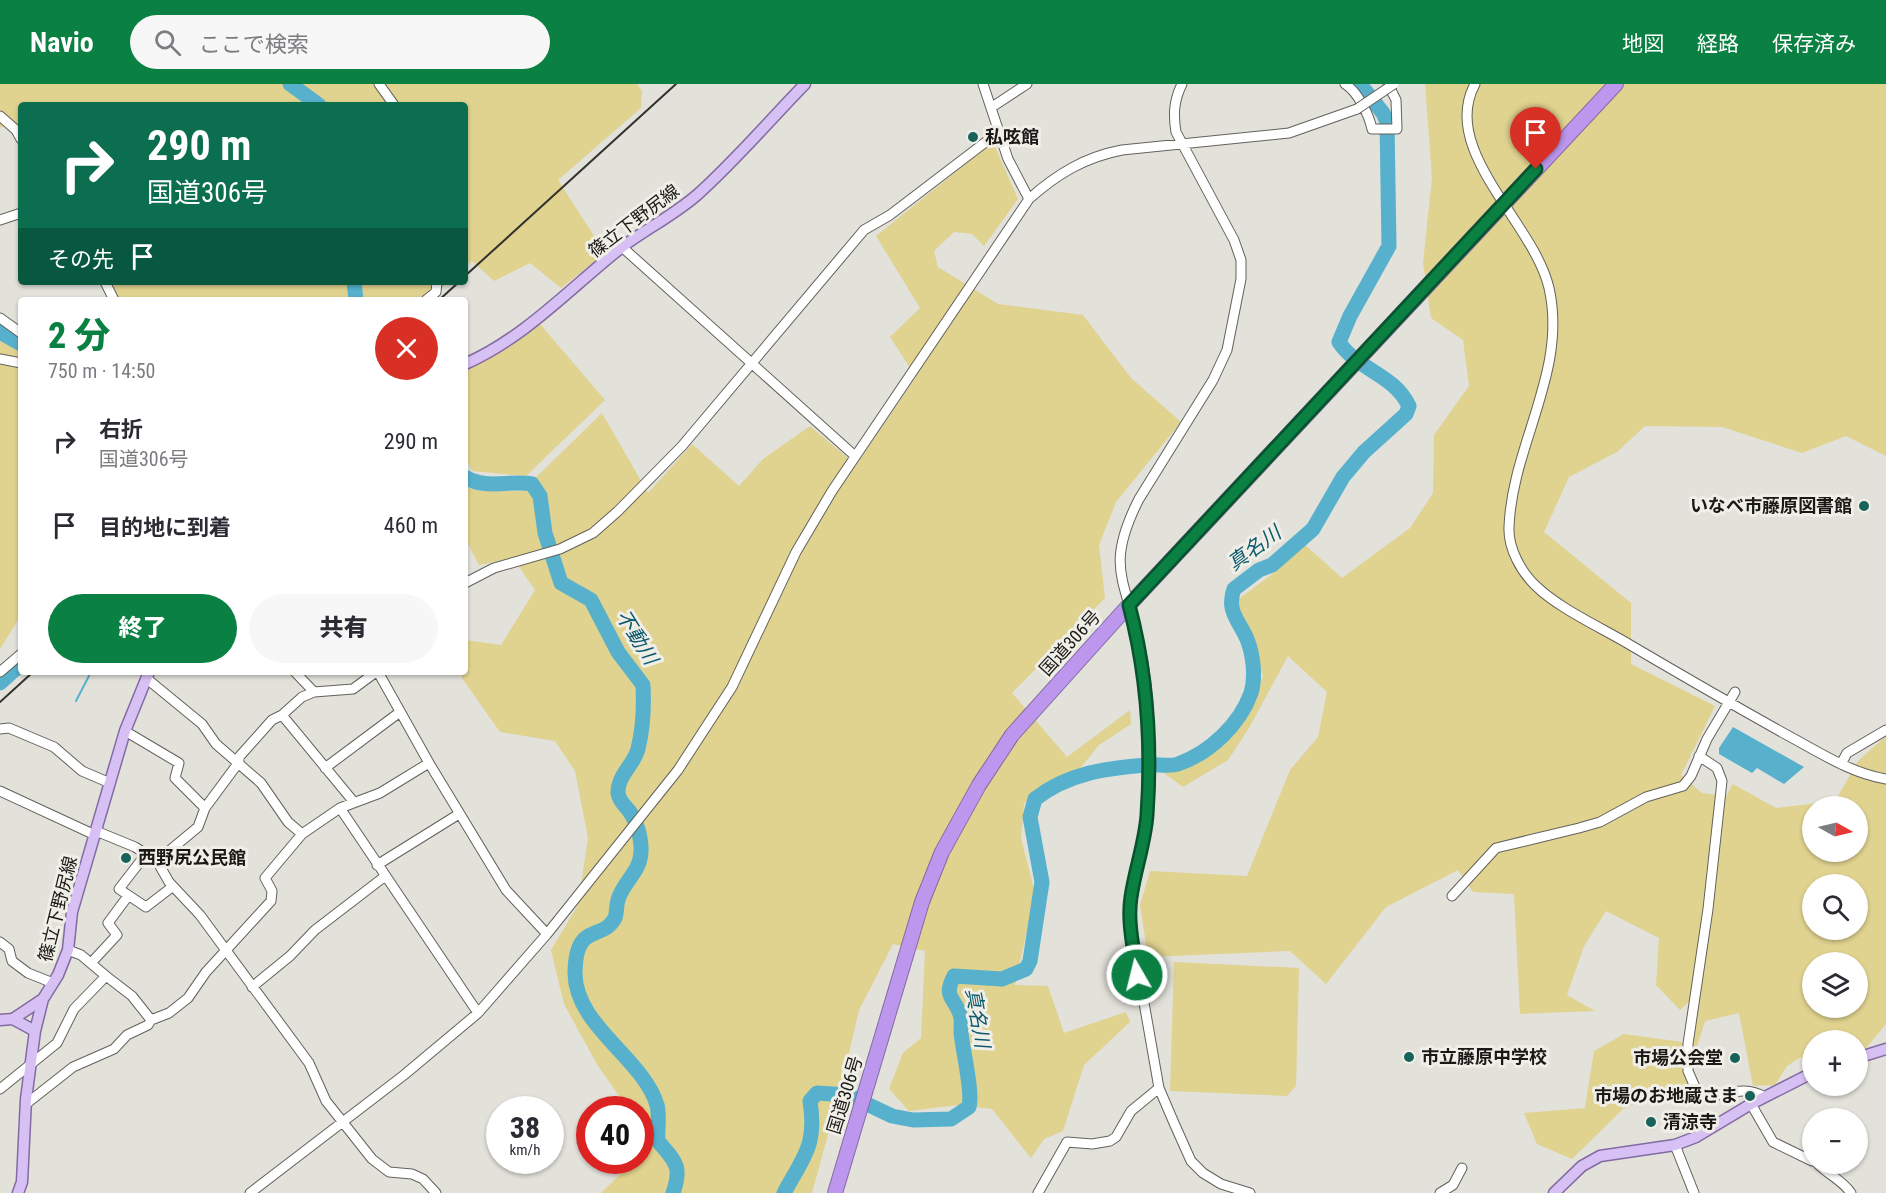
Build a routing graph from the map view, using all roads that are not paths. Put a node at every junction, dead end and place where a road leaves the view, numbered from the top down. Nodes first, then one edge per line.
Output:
1 (379, 84) edge
2 (805, 84) edge
3 (983, 84) edge
4 (1027, 84) edge
5 (1182, 84) edge
6 (1345, 84) edge
7 (1388, 84) edge
8 (1394, 84) edge
9 (1475, 84) edge
10 (1616, 84) edge
11 (392, 102) edge
12 (993, 106) junction
13 (0, 116) edge
14 (1000, 131) junction
15 (18, 134) edge
16 (1182, 144) junction
17 (1029, 199) junction
18 (1504, 204) junction
19 (18, 214) edge
20 (0, 220) edge
21 (622, 247) junction
22 (437, 285) edge
23 (430, 297) edge
24 (0, 318) edge
25 (18, 331) edge
26 (0, 359) edge
27 (18, 362) edge
28 (468, 363) edge
29 (754, 363) junction
30 (855, 456) junction
31 (468, 581) edge
32 (1129, 605) junction
33 (18, 657) edge
34 (0, 672) edge
35 (148, 675) edge
36 (299, 675) edge
37 (373, 675) edge
38 (379, 675) edge
39 (314, 692) junction
40 (1736, 692) dead end
41 (1729, 703) junction
42 (400, 712) junction
43 (282, 715) junction
44 (0, 729) edge
45 (1886, 730) edge
46 (125, 731) junction
47 (1699, 756) junction
48 (239, 762) junction
49 (429, 763) junction
50 (1841, 764) junction
51 (325, 768) junction
52 (1886, 779) edge
53 (110, 783) junction
54 (0, 791) edge
55 (353, 801) junction
56 (205, 808) junction
57 (340, 808) junction
58 (459, 814) junction
59 (95, 833) junction
60 (302, 834) junction
61 (146, 854) junction
62 (157, 861) junction
63 (377, 865) junction
64 (384, 877) junction
65 (172, 887) junction
66 (128, 896) junction
67 (1452, 896) dead end
68 (547, 934) junction
69 (0, 942) edge
70 (68, 950) junction
71 (226, 950) junction
72 (91, 963) junction
73 (106, 976) junction
74 (53, 983) junction
75 (252, 987) junction
76 (43, 999) junction
77 (478, 1013) junction
78 (13, 1019) junction
79 (0, 1020) edge
80 (151, 1020) junction
81 (35, 1031) junction
82 (1886, 1049) edge
83 (1868, 1055) edge
84 (30, 1064) junction
85 (1802, 1079) edge
86 (1159, 1088) junction
87 (0, 1089) edge
88 (1765, 1097) junction
89 (26, 1104) junction
90 (1751, 1104) junction
91 (341, 1123) junction
92 (1675, 1145) junction
93 (1802, 1156) edge
94 (1462, 1168) dead end
95 (1828, 1174) edge
96 (18, 1193) edge
97 (250, 1193) edge
98 (436, 1193) edge
99 (835, 1193) edge
100 (1038, 1193) edge
101 (1250, 1193) edge
102 (1440, 1193) edge
103 (1554, 1193) edge
104 (1694, 1193) edge
105 (1851, 1193) edge

1 - 11 street
2 - 21 main road, 篠立下野尻線
3 - 12 street
4 - 12 street
5 - 16 street
6 - 7 street
8 - 16 street, bridge
9 - 18 street
10 - 18 highway, 国道306号
12 - 14 street
13 - 15 street
14 - 17 street
14 - 29 street
16 - 17 street
16 - 32 street
17 - 30 street
18 - 32 highway, 国道306号
18 - 41 street
19 - 20 street
21 - 28 main road, 篠立下野尻線
21 - 29 street
22 - 23 street
24 - 25 street
26 - 27 street
29 - 30 street
29 - 31 street
30 - 68 street
32 - 86 street
32 - 99 highway, 国道306号
33 - 34 street
35 - 46 main road, 篠立下野尻線
35 - 48 street
36 - 39 street
37 - 39 street
38 - 42 street
39 - 43 street
40 - 41 street
41 - 47 street
41 - 50 street
42 - 49 street
42 - 51 street
43 - 48 street
43 - 51 street
44 - 53 street
45 - 50 street
46 - 53 main road, 篠立下野尻線
46 - 56 street
47 - 67 street
47 - 88 street
48 - 56 street
48 - 60 street
49 - 55 street
49 - 58 street
50 - 52 street
51 - 55 street
53 - 59 main road, 篠立下野尻線
54 - 59 street
55 - 57 street
56 - 62 street
57 - 60 street
57 - 63 street
58 - 63 street
58 - 68 street
59 - 61 street
59 - 70 main road, 篠立下野尻線
60 - 71 street
61 - 62 street
61 - 66 street
62 - 65 street
63 - 64 street
64 - 75 street
64 - 77 street
65 - 66 street
65 - 71 street
66 - 72 street
68 - 77 street
69 - 74 street
70 - 72 street
70 - 74 main road, 篠立下野尻線
71 - 75 street
71 - 80 street
72 - 73 street
73 - 80 street
73 - 84 street
74 - 76 main road, 篠立下野尻線
75 - 91 street
76 - 78 main road
76 - 81 main road, 篠立下野尻線
77 - 91 street
78 - 79 main road
78 - 81 main road
80 - 89 street
81 - 84 main road, 篠立下野尻線
82 - 83 main road
84 - 87 street
84 - 89 main road, 篠立下野尻線
85 - 88 main road
86 - 100 street
86 - 101 street
88 - 90 main road
89 - 96 main road, 篠立下野尻線
90 - 92 main road
90 - 93 street
91 - 97 street
91 - 98 street
92 - 103 main road
92 - 104 street
94 - 102 street
95 - 105 street

